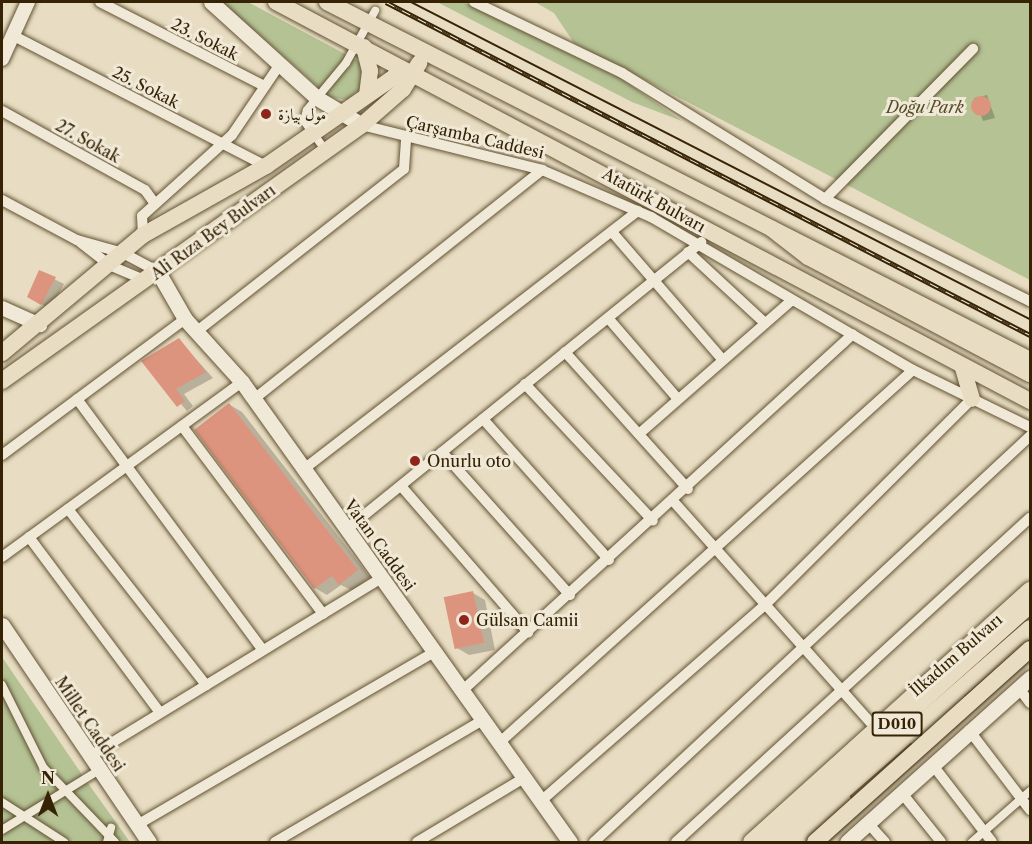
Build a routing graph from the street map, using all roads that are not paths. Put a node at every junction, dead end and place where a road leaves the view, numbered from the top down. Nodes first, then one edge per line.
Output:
1 (28, 2) edge
2 (100, 2) edge
3 (212, 2) edge
4 (276, 2) edge
5 (327, 2) edge
6 (474, 2) edge
7 (372, 17) junction
8 (12, 35) junction
9 (360, 45) junction
10 (973, 49) dead end
11 (427, 53) junction
12 (2, 58) edge
13 (280, 64) junction
14 (414, 71) junction
15 (264, 86) junction
16 (367, 94) junction
17 (318, 98) junction
18 (2, 111) edge
19 (339, 114) junction
20 (362, 125) junction
21 (312, 132) junction
22 (406, 140) junction
23 (220, 143) junction
24 (328, 154) junction
25 (266, 166) junction
26 (542, 170) junction
27 (825, 198) junction
28 (2, 200) edge
29 (155, 204) junction
30 (638, 211) junction
31 (772, 229) junction
32 (612, 232) junction
33 (143, 234) junction
34 (77, 240) junction
35 (701, 242) junction
36 (688, 252) junction
37 (123, 254) junction
38 (109, 265) junction
39 (152, 276) junction
40 (652, 281) junction
41 (792, 300) junction
42 (1030, 301) edge
43 (3, 311) edge
44 (182, 314) junction
45 (608, 318) junction
46 (765, 323) junction
47 (40, 325) junction
48 (196, 332) junction
49 (853, 334) junction
50 (565, 352) junction
51 (2, 353) edge
52 (723, 360) junction
53 (1030, 360) edge
54 (963, 368) junction
55 (913, 370) junction
56 (1030, 374) edge
57 (2, 381) edge
58 (242, 382) junction
59 (525, 384) junction
60 (76, 399) junction
61 (254, 399) junction
62 (678, 399) junction
63 (972, 399) junction
64 (1030, 401) edge
65 (483, 419) junction
66 (182, 426) junction
67 (1030, 427) edge
68 (639, 434) junction
69 (1030, 436) edge
70 (442, 452) junction
71 (2, 455) edge
72 (124, 468) junction
73 (304, 469) junction
74 (401, 486) junction
75 (688, 489) junction
76 (675, 502) junction
77 (68, 509) junction
78 (1030, 518) edge
79 (653, 521) junction
80 (347, 529) junction
81 (29, 537) junction
82 (714, 545) junction
83 (2, 558) edge
84 (609, 560) junction
85 (382, 578) junction
86 (1030, 579) edge
87 (570, 595) junction
88 (1028, 598) edge
89 (766, 603) junction
90 (323, 614) junction
91 (2, 625) edge
92 (1030, 628) edge
93 (528, 632) junction
94 (807, 648) junction
95 (1030, 649) edge
96 (263, 651) junction
97 (434, 652) junction
98 (1024, 682) edge
99 (2, 685) edge
100 (206, 685) junction
101 (844, 690) junction
102 (462, 691) junction
103 (1030, 703) edge
104 (160, 713) junction
105 (483, 720) junction
106 (876, 729) junction
107 (969, 730) junction
108 (499, 743) junction
109 (90, 756) junction
110 (932, 764) junction
111 (99, 770) junction
112 (524, 778) junction
113 (64, 792) junction
114 (901, 792) junction
115 (1026, 795) edge
116 (541, 801) junction
117 (2, 802) edge
118 (1030, 810) edge
119 (24, 816) junction
120 (867, 822) junction
121 (137, 825) junction
122 (2, 830) edge
123 (983, 833) junction
124 (109, 835) edge
125 (567, 842) edge
126 (64, 843) edge
127 (115, 843) edge
128 (149, 843) edge
129 (275, 843) edge
130 (417, 843) edge
131 (594, 843) edge
132 (676, 843) edge
133 (750, 843) edge
134 (765, 843) edge
135 (785, 843) edge
136 (801, 843) edge
137 (815, 843) edge
138 (847, 843) edge
139 (885, 843) edge
140 (941, 843) edge
141 (972, 843) edge
142 (992, 843) edge

1 - 8 street
2 - 15 street, 23. Sokak
3 - 13 main road, Çarşamba Caddesi
4 - 9 main road, Atatürk Bulvarı
5 - 7 main road, Atatürk Bulvarı
6 - 27 street
7 - 9 street
7 - 11 main road, Atatürk Bulvarı
8 - 12 street
8 - 23 street, 25. Sokak
9 - 14 main road, Atatürk Bulvarı
9 - 16 main road
9 - 17 street
10 - 27 street
11 - 14 main road, Ali Rıza Bey Bulvarı
11 - 31 main road, Atatürk Bulvarı
13 - 15 street
13 - 17 main road, Çarşamba Caddesi
14 - 16 main road, Ali Rıza Bey Bulvarı
14 - 20 main road, Ali Rıza Bey Bulvarı
14 - 54 main road, Atatürk Bulvarı
15 - 23 street
16 - 19 main road, Ali Rıza Bey Bulvarı
17 - 19 main road, Çarşamba Caddesi
17 - 21 street
18 - 29 street, 27. Sokak
19 - 20 main road, Çarşamba Caddesi
19 - 21 main road, Ali Rıza Bey Bulvarı
20 - 22 street, Çarşamba Caddesi
20 - 24 main road, Ali Rıza Bey Bulvarı
21 - 24 street
21 - 25 main road, Ali Rıza Bey Bulvarı
22 - 26 street, Çarşamba Caddesi
22 - 48 street
23 - 25 street, 25. Sokak
23 - 29 street
24 - 39 main road, Ali Rıza Bey Bulvarı
25 - 33 main road, Ali Rıza Bey Bulvarı
26 - 30 street, Çarşamba Caddesi
26 - 61 street
27 - 42 street
28 - 34 street
29 - 33 street
30 - 32 street
30 - 35 street, Çarşamba Caddesi
31 - 53 main road, Atatürk Bulvarı
31 - 56 main road
32 - 40 street
32 - 73 street
33 - 37 main road, Ali Rıza Bey Bulvarı
34 - 37 street
34 - 38 street
35 - 36 street
35 - 41 street, Çarşamba Caddesi
36 - 40 street
36 - 46 street
37 - 38 main road, Ali Rıza Bey Bulvarı
37 - 39 street
38 - 39 street
38 - 47 main road, Ali Rıza Bey Bulvarı
39 - 44 main road, Vatan Caddesi
39 - 57 main road, Ali Rıza Bey Bulvarı
40 - 45 street
40 - 52 street
41 - 46 street
41 - 49 street, Çarşamba Caddesi
43 - 47 street
44 - 48 main road, Vatan Caddesi
44 - 60 street
45 - 50 street
45 - 62 street
46 - 52 street
47 - 51 main road, Ali Rıza Bey Bulvarı
48 - 58 main road, Vatan Caddesi
49 - 55 street, Çarşamba Caddesi
49 - 75 street
50 - 59 street
50 - 68 street
52 - 62 street
54 - 63 main road
54 - 64 main road, Atatürk Bulvarı
55 - 63 street, Çarşamba Caddesi
55 - 82 street
58 - 61 main road, Vatan Caddesi
58 - 66 street
59 - 65 street
59 - 79 street
60 - 71 street
60 - 72 street
61 - 73 main road, Vatan Caddesi
62 - 68 street
63 - 67 street, Çarşamba Caddesi
63 - 89 street
65 - 70 street
65 - 84 street
66 - 72 street
66 - 90 street
68 - 75 street
69 - 94 street
70 - 74 street
70 - 87 street
72 - 77 street
72 - 96 street
73 - 80 main road, Vatan Caddesi
74 - 80 street
74 - 93 street
75 - 76 street
76 - 79 street
76 - 82 street
77 - 81 street
77 - 100 street
78 - 101 street
79 - 84 street
80 - 85 main road, Vatan Caddesi
81 - 83 street
81 - 104 street
82 - 89 street
82 - 108 street
84 - 87 street
85 - 90 street
85 - 97 main road, Vatan Caddesi
86 - 88 street
87 - 93 street
88 - 106 main road, İlkadım Bulvarı
88 - 134 main road, İlkadım Bulvarı / D010
89 - 94 street
89 - 116 street
90 - 96 street
91 - 109 main road, Millet Caddesi
92 - 135 main road, İlkadım Bulvarı / D010
93 - 102 street
94 - 101 street
94 - 131 street
95 - 136 main road
95 - 137 main road, bridge
96 - 100 street
97 - 102 main road, Vatan Caddesi
97 - 121 street
98 - 103 street
98 - 107 main road
99 - 113 street
100 - 104 street
101 - 106 street
101 - 132 street
102 - 105 main road, Vatan Caddesi
104 - 109 street
105 - 108 main road, Vatan Caddesi
105 - 129 street
106 - 133 main road, İlkadım Bulvarı
107 - 110 main road
107 - 115 street
108 - 112 main road, Vatan Caddesi
109 - 111 main road, Millet Caddesi
110 - 114 main road
110 - 123 street
111 - 113 street
111 - 121 main road, Millet Caddesi
112 - 116 main road, Vatan Caddesi
112 - 130 street
113 - 119 street
113 - 124 street
114 - 120 main road
114 - 140 street
115 - 118 street
115 - 123 street
116 - 125 main road, Vatan Caddesi
117 - 119 street
119 - 122 street
119 - 126 street
120 - 138 main road
120 - 139 street
121 - 128 main road, Millet Caddesi
123 - 141 street
123 - 142 street
124 - 127 street

